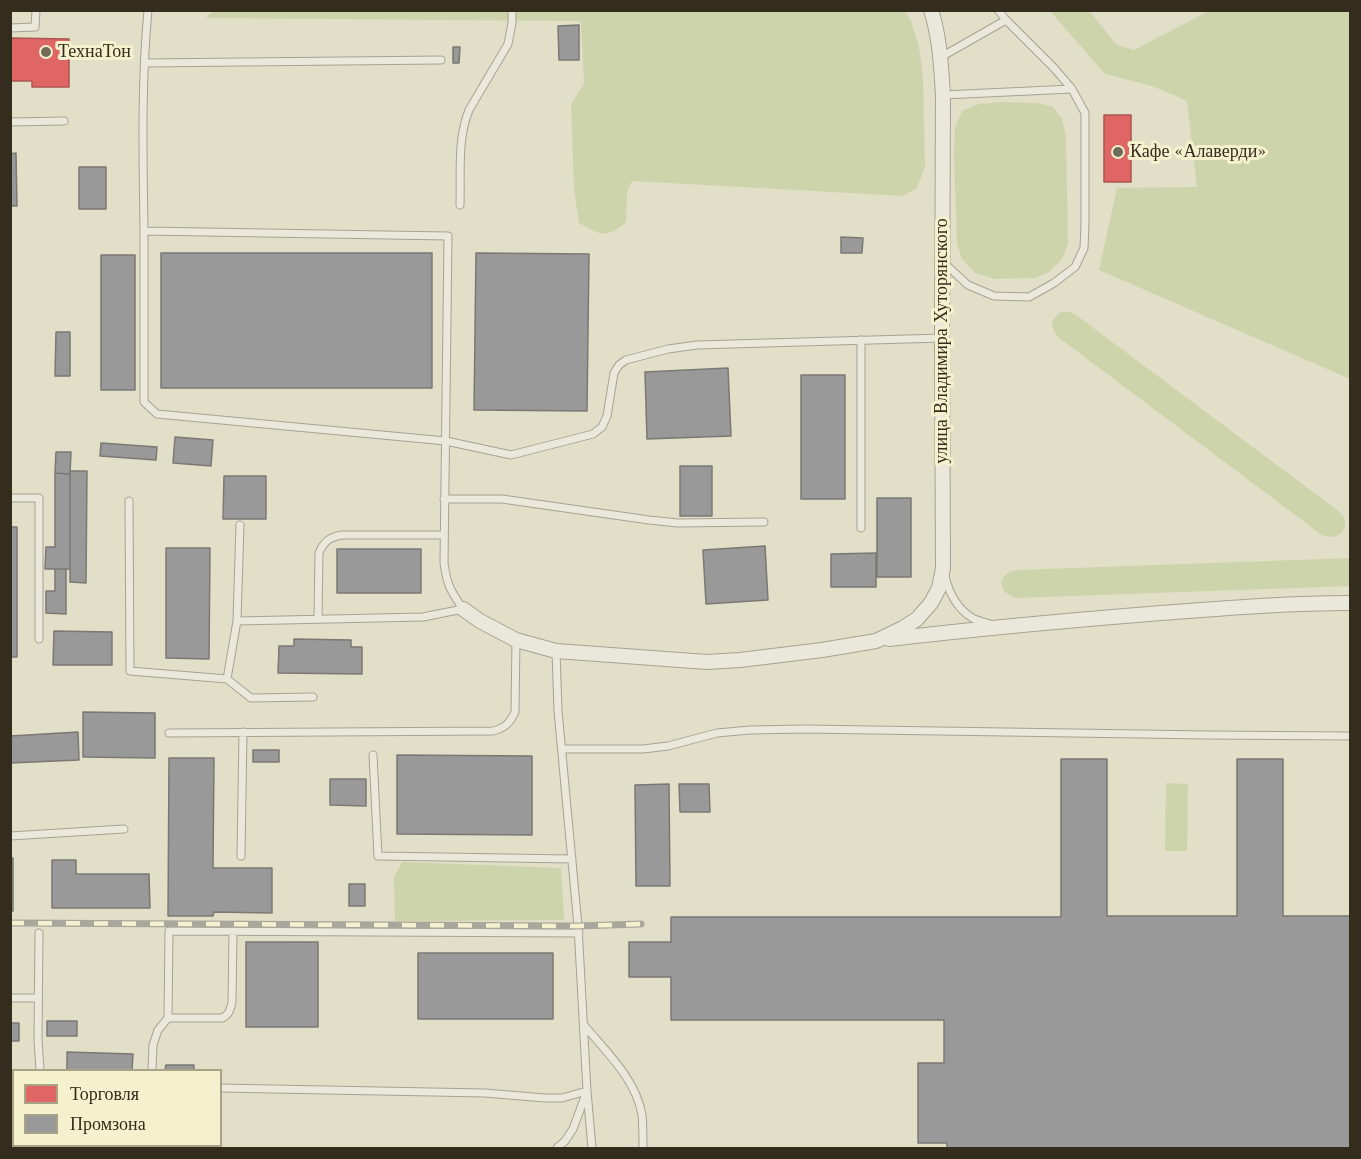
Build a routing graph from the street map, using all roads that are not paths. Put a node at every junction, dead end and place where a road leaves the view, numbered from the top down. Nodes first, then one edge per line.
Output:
1 (36, 10) edge
2 (148, 10) edge
3 (512, 10) edge
4 (931, 10) edge
5 (998, 10) edge
6 (1006, 20) junction
7 (10, 28) edge
8 (941, 57) junction
9 (441, 60) dead end
10 (145, 63) junction
11 (1072, 89) junction
12 (943, 95) junction
13 (64, 121) dead end
14 (10, 122) edge
15 (460, 205) dead end
16 (144, 231) junction
17 (942, 262) junction
18 (942, 338) junction
19 (861, 340) junction
20 (446, 441) junction
21 (10, 498) edge
22 (444, 499) junction
23 (129, 501) dead end
24 (764, 522) dead end
25 (240, 525) dead end
26 (861, 528) dead end
27 (444, 535) junction
28 (943, 568) junction
29 (1350, 603) edge
30 (463, 609) junction
31 (318, 618) junction
32 (237, 621) junction
33 (999, 627) junction
34 (39, 639) dead end
35 (516, 640) junction
36 (876, 641) junction
37 (556, 651) junction
38 (227, 679) junction
39 (314, 697) dead end
40 (243, 732) junction
41 (169, 733) dead end
42 (1350, 736) edge
43 (562, 749) junction
44 (374, 755) dead end
45 (124, 829) dead end
46 (10, 837) edge
47 (241, 856) dead end
48 (572, 859) junction
49 (233, 931) junction
50 (39, 933) dead end
51 (579, 933) junction
52 (10, 998) edge
53 (38, 998) junction
54 (168, 1018) junction
55 (584, 1025) junction
56 (40, 1069) edge
57 (152, 1069) edge
58 (222, 1088) edge
59 (587, 1091) junction
60 (556, 1149) edge
61 (592, 1149) edge
62 (643, 1149) edge

1 - 7 lane
2 - 10 lane
3 - 15 lane
4 - 8 street, улица Владимира Хуторянского
5 - 6 lane
6 - 8 lane
6 - 11 lane
8 - 12 street, улица Владимира Хуторянского
9 - 10 lane
10 - 16 lane
11 - 12 lane
11 - 17 lane
12 - 17 street, улица Владимира Хуторянского
13 - 14 lane
16 - 20 lane
16 - 20 lane
17 - 18 street, улица Владимира Хуторянского
18 - 19 lane
18 - 28 street, улица Владимира Хуторянского
19 - 20 lane
19 - 26 lane
20 - 22 lane
21 - 34 lane
22 - 24 lane
22 - 27 lane
23 - 38 lane
25 - 32 lane
27 - 30 lane
27 - 31 lane
28 - 33 lane
28 - 36 street, улица Владимира Хуторянского
29 - 33 street, улица Владимира Хуторянского
30 - 31 lane
30 - 35 street, улица Владимира Хуторянского
31 - 32 lane
32 - 38 lane
33 - 36 street, улица Владимира Хуторянского
35 - 37 street, улица Владимира Хуторянского
35 - 40 lane
36 - 37 street, улица Владимира Хуторянского
37 - 43 lane
38 - 39 lane
40 - 41 lane
40 - 47 lane
42 - 43 lane
43 - 48 lane
44 - 48 lane
45 - 46 lane
48 - 51 lane
49 - 51 lane
49 - 54 lane
49 - 54 lane
50 - 53 lane
51 - 55 lane
52 - 53 lane
53 - 56 lane
54 - 57 lane
55 - 59 lane
55 - 62 lane
58 - 59 lane
59 - 60 lane
59 - 61 lane

